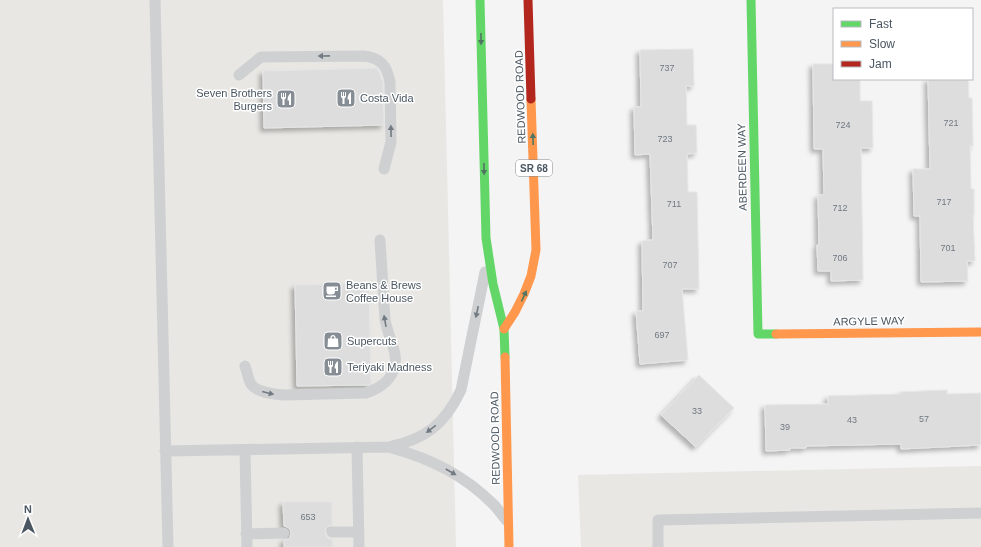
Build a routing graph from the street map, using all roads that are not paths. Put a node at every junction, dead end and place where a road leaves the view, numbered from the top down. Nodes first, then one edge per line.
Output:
1 (155, 0) edge
2 (480, 0) edge
3 (528, 0) edge
4 (751, 0) edge
5 (239, 75) dead end
6 (384, 169) dead end
7 (380, 240) dead end
8 (488, 260) junction
9 (504, 329) junction
10 (981, 332) edge
11 (758, 334) joint
12 (245, 366) dead end
13 (389, 447) junction
14 (357, 448) junction
15 (245, 450) junction
16 (165, 451) junction
17 (981, 513) edge
18 (509, 523) junction
19 (332, 532) dead end
20 (359, 532) junction
21 (284, 533) dead end
22 (246, 534) junction
23 (168, 547) edge
24 (247, 547) edge
25 (359, 547) edge
26 (509, 547) edge
27 (658, 547) edge

1 - 16 lane
2 -> 8 main road, REDWOOD ROAD
9 -> 3 main road, REDWOOD ROAD / SR 68
4 - 11 main road, ABERDEEN WAY
6 -> 5 lane
12 -> 7 lane
8 - 9 main road, REDWOOD ROAD
8 -> 13 lane
9 - 18 main road, REDWOOD ROAD
10 - 11 main road, ARGYLE WAY
13 - 14 lane
13 -> 18 lane
14 - 15 lane
14 - 20 lane
15 - 16 lane
15 - 22 lane
16 - 23 lane
17 - 27 lane
18 - 26 main road, REDWOOD ROAD
19 - 20 lane
20 - 25 lane
21 - 22 lane
22 - 24 lane

